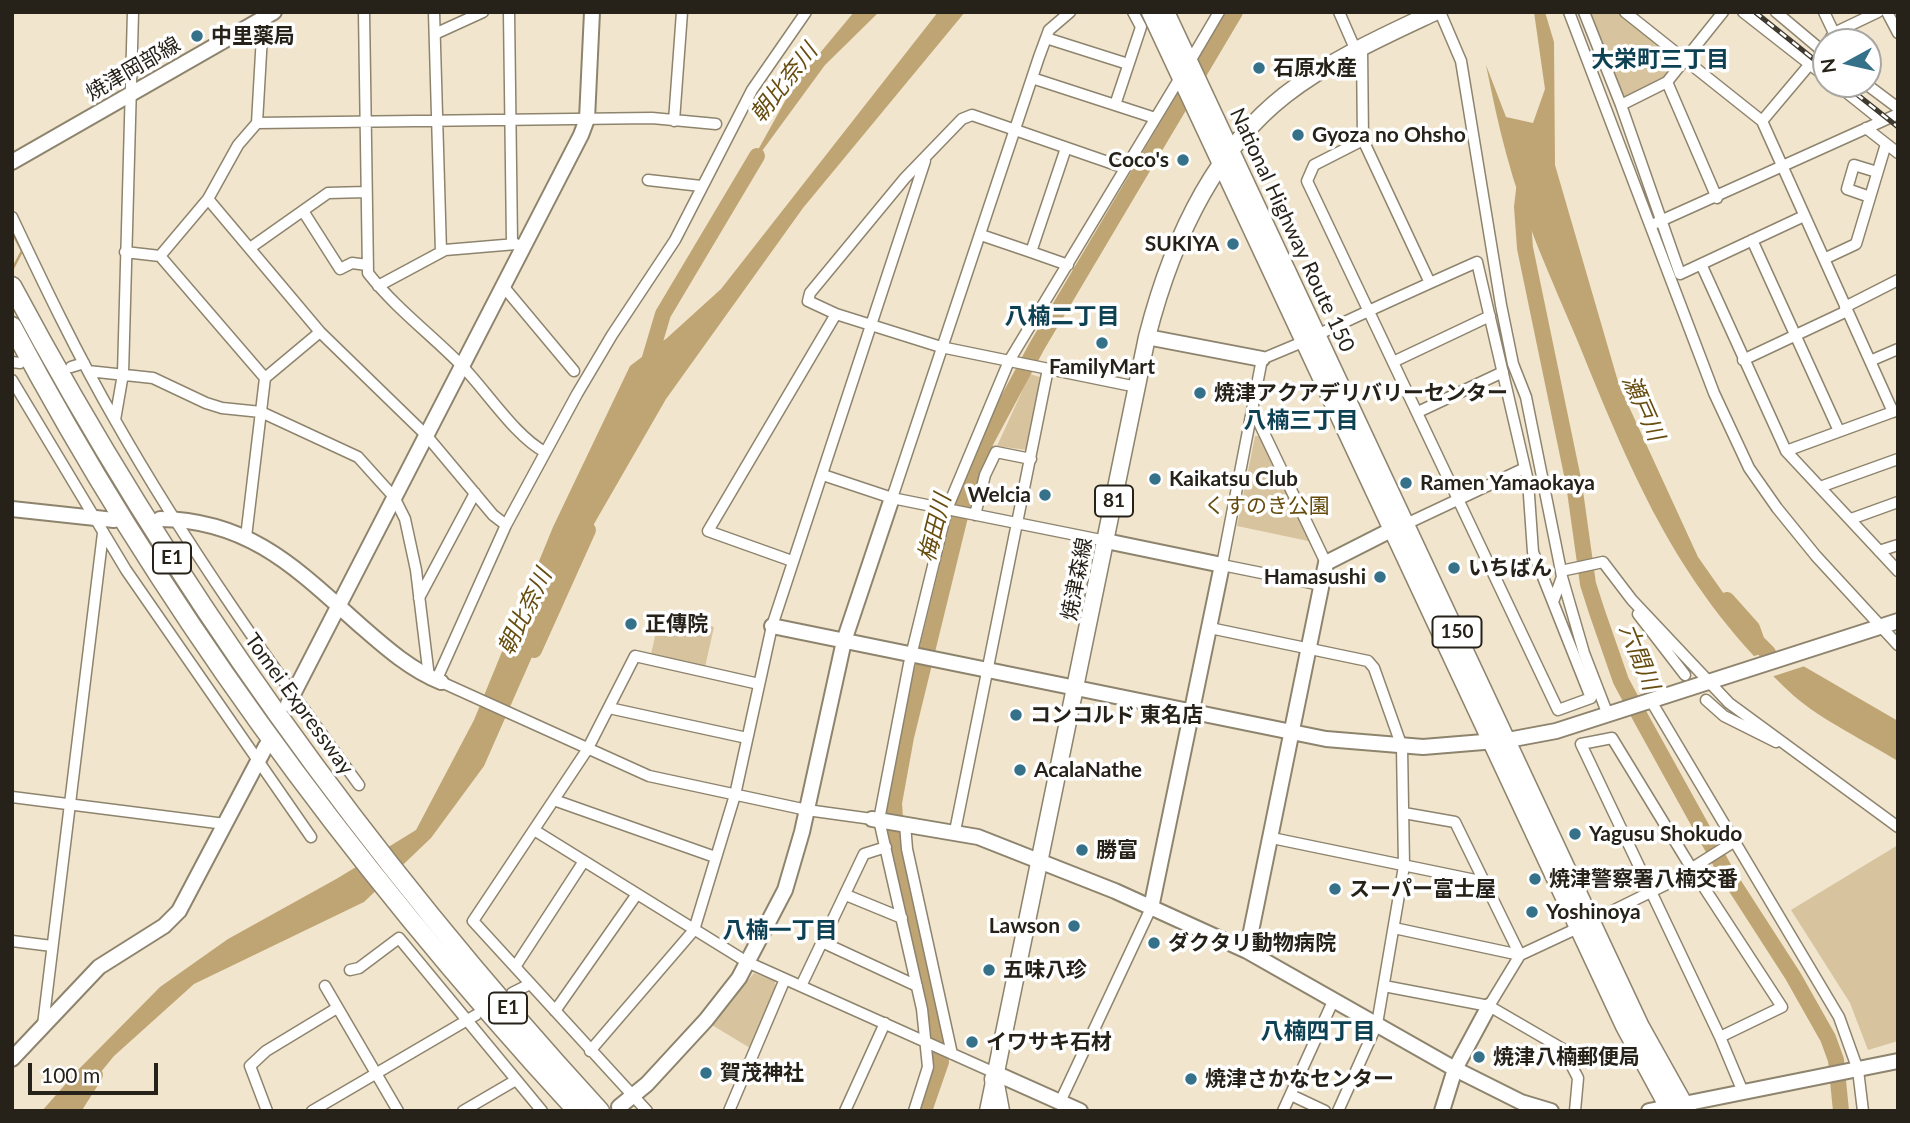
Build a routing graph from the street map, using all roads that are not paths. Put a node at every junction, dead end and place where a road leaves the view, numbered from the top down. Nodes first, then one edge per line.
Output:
1 (132, 12) edge
2 (365, 12) edge
3 (434, 12) edge
4 (483, 12) edge
5 (509, 12) edge
6 (592, 12) edge
7 (682, 12) edge
8 (806, 12) edge
9 (1070, 12) edge
10 (1133, 12) edge
11 (1152, 12) edge
12 (1165, 12) edge
13 (1219, 12) edge
14 (1339, 12) edge
15 (1435, 12) edge
16 (1569, 12) edge
17 (1584, 12) edge
18 (1625, 12) edge
19 (1723, 12) edge
20 (1743, 12) edge
21 (1776, 12) edge
22 (1878, 12) edge
23 (1887, 12) edge
24 (269, 15) edge
25 (1853, 28) edge
26 (437, 33) junction
27 (1898, 33) edge
28 (1812, 35) edge
29 (1046, 38) junction
30 (1359, 49) junction
31 (1685, 60) junction
32 (1128, 64) junction
33 (1810, 64) joint
34 (1032, 78) junction
35 (1189, 80) junction
36 (1667, 82) junction
37 (131, 93) junction
38 (1882, 96) edge
39 (1854, 98) edge
40 (1115, 105) junction
41 (1621, 105) junction
42 (1898, 108) edge
43 (1898, 114) edge
44 (1155, 118) junction
45 (587, 119) junction
46 (1881, 120) junction
47 (438, 121) junction
48 (510, 121) junction
49 (674, 121) junction
50 (1762, 121) junction
51 (257, 122) junction
52 (365, 122) junction
53 (716, 124) dead end
54 (1866, 128) junction
55 (1015, 130) junction
56 (1363, 140) junction
57 (1886, 144) junction
58 (1066, 148) junction
59 (1898, 153) edge
60 (1227, 158) junction
61 (925, 161) junction
62 (12, 162) edge
63 (1125, 168) junction
64 (1783, 169) junction
65 (1877, 172) junction
66 (648, 180) dead end
67 (701, 186) junction
68 (366, 192) junction
69 (1870, 197) junction
70 (1717, 198) junction
71 (208, 199) junction
72 (303, 211) junction
73 (1804, 216) junction
74 (12, 217) edge
75 (1662, 222) junction
76 (1649, 226) junction
77 (981, 235) junction
78 (1752, 240) junction
79 (518, 244) junction
80 (250, 248) junction
81 (125, 252) junction
82 (441, 252) junction
83 (1031, 252) junction
84 (160, 256) junction
85 (1824, 260) junction
86 (1701, 264) junction
87 (367, 265) junction
88 (1068, 265) junction
89 (1898, 280) edge
90 (1430, 283) junction
91 (12, 286) edge
92 (379, 286) junction
93 (503, 286) junction
94 (1846, 309) junction
95 (1370, 310) junction
96 (836, 314) junction
97 (1490, 316) junction
98 (871, 325) junction
99 (12, 326) edge
100 (320, 332) junction
101 (1796, 335) junction
102 (1147, 337) junction
103 (1311, 338) junction
104 (942, 347) junction
105 (1898, 349) edge
106 (1262, 359) junction
107 (1744, 360) junction
108 (1012, 362) junction
109 (1394, 362) junction
110 (1870, 362) junction
111 (462, 366) junction
112 (71, 367) dead end
113 (86, 367) junction
114 (1045, 368) junction
115 (574, 371) dead end
116 (1503, 372) junction
117 (123, 374) junction
118 (265, 378) junction
119 (12, 380) edge
120 (1137, 387) junction
121 (1253, 410) junction
122 (1895, 411) edge
123 (261, 412) junction
124 (1418, 412) junction
125 (115, 421) junction
126 (1839, 431) junction
127 (426, 435) junction
128 (1786, 451) junction
129 (545, 452) junction
130 (1031, 458) junction
131 (1898, 459) edge
132 (1523, 469) junction
133 (823, 475) junction
134 (1820, 488) junction
135 (475, 493) junction
136 (394, 497) junction
137 (892, 498) junction
138 (1458, 501) junction
139 (1898, 502) edge
140 (12, 509) edge
141 (950, 510) junction
142 (973, 515) junction
143 (93, 518) junction
144 (160, 519) dead end
145 (1851, 519) junction
146 (114, 520) dead end
147 (175, 520) junction
148 (1018, 524) junction
149 (506, 525) junction
150 (1400, 526) junction
151 (103, 533) junction
152 (246, 537) junction
153 (1106, 541) junction
154 (1898, 545) edge
155 (1879, 551) junction
156 (792, 561) junction
157 (1326, 563) junction
158 (1222, 565) junction
159 (1562, 572) junction
160 (1898, 572) edge
161 (1321, 585) junction
162 (419, 598) junction
163 (1632, 600) junction
164 (1553, 602) junction
165 (338, 606) junction
166 (1898, 621) edge
167 (772, 626) junction
168 (1879, 626) junction
169 (1210, 628) junction
170 (844, 641) junction
171 (1898, 645) edge
172 (1309, 648) junction
173 (913, 656) junction
174 (987, 671) junction
175 (1685, 675) dead end
176 (435, 680) junction
177 (1711, 682) junction
178 (759, 684) junction
179 (1076, 689) junction
180 (290, 699) junction
181 (1706, 700) dead end
182 (1649, 702) junction
183 (609, 708) junction
184 (1193, 713) junction
185 (1609, 715) junction
186 (1293, 733) junction
187 (747, 738) junction
188 (1501, 741) junction
189 (1784, 743) junction
190 (266, 746) dead end
191 (1402, 747) junction
192 (587, 750) junction
193 (258, 762) junction
194 (359, 785) dead end
195 (735, 795) junction
196 (12, 797) edge
197 (554, 800) junction
198 (69, 805) junction
199 (807, 810) junction
200 (1404, 813) junction
201 (878, 820) junction
202 (346, 823) junction
203 (225, 824) junction
204 (904, 824) junction
205 (1898, 827) edge
206 (534, 830) junction
207 (956, 831) junction
208 (311, 837) dead end
209 (1272, 838) junction
210 (1733, 843) junction
211 (886, 847) junction
212 (715, 857) junction
213 (584, 861) junction
214 (1041, 862) junction
215 (1404, 866) junction
216 (1696, 866) junction
217 (1485, 882) junction
218 (1652, 892) junction
219 (637, 894) junction
220 (846, 895) junction
221 (1150, 908) junction
222 (414, 909) junction
223 (902, 918) junction
224 (1586, 924) junction
225 (1394, 928) junction
226 (694, 930) junction
227 (12, 941) edge
228 (822, 942) junction
229 (52, 946) junction
230 (1247, 951) junction
231 (1520, 955) junction
232 (747, 962) junction
233 (515, 967) junction
234 (350, 970) dead end
235 (785, 979) junction
236 (530, 984) junction
237 (325, 986) dead end
238 (802, 986) junction
239 (917, 986) junction
240 (1384, 986) junction
241 (512, 993) dead end
242 (1334, 999) junction
243 (1489, 1006) junction
244 (337, 1008) junction
245 (555, 1012) junction
246 (476, 1015) dead end
247 (465, 1020) junction
248 (885, 1023) junction
249 (1377, 1024) junction
250 (43, 1025) junction
251 (1720, 1037) junction
252 (927, 1043) junction
253 (590, 1051) junction
254 (951, 1054) junction
255 (12, 1059) edge
256 (1898, 1061) edge
257 (1455, 1069) junction
258 (1856, 1070) junction
259 (375, 1073) junction
260 (995, 1076) junction
261 (516, 1080) junction
262 (1743, 1092) junction
263 (1291, 1095) junction
264 (633, 1097) junction
265 (1060, 1102) junction
266 (619, 1107) dead end
267 (1677, 1108) edge
268 (267, 1111) edge
269 (312, 1111) edge
270 (398, 1111) edge
271 (463, 1111) edge
272 (542, 1111) edge
273 (577, 1111) edge
274 (600, 1111) edge
275 (647, 1111) edge
276 (730, 1111) edge
277 (845, 1111) edge
278 (914, 1111) edge
279 (988, 1111) edge
280 (1000, 1111) edge
281 (1080, 1111) edge
282 (1283, 1111) edge
283 (1325, 1111) edge
284 (1338, 1111) edge
285 (1442, 1111) edge
286 (1551, 1111) edge
287 (1575, 1111) edge
288 (1649, 1111) edge
289 (1863, 1111) edge

1 - 37 street
2 - 52 street
3 - 26 street
4 - 26 street
5 - 48 street
6 - 45 street
7 - 49 street
8 - 67 street
9 - 29 street
10 - 32 street
11 - 35 highway, National Highway Route 150 / 150
12 - 35 highway, National Highway Route 150 / 150
13 - 35 street
14 - 30 street
15 - 30 main road, 焼津森線 / 81
15 - 159 street
16 - 76 street
17 - 41 street
18 - 31 street
19 - 31 street
20 - 33 street
21 - 28 street
22 - 25 street
23 - 27 street
24 - 37 street, 焼津岡部線
24 - 51 street
26 - 47 street
29 - 32 street
29 - 34 street
30 - 56 street
30 - 60 main road, 焼津森線 / 81
31 - 36 street
31 - 50 street
32 - 40 street
33 - 50 street
34 - 40 street
34 - 55 street
35 - 44 street
35 - 60 highway, National Highway Route 150 / 150
36 - 41 street
36 - 70 street
37 - 62 street, 焼津岡部線
37 - 81 street
38 - 42 street
39 - 46 street
40 - 44 street
41 - 75 street
43 - 46 street
44 - 63 street
45 - 48 street
45 - 49 street
45 - 79 street
46 - 54 street
47 - 48 street
47 - 52 street
47 - 82 street
48 - 79 street
49 - 53 street
50 - 64 street
51 - 52 street
51 - 71 street
52 - 68 street
54 - 57 street
54 - 64 street
55 - 58 street
55 - 61 street
55 - 77 street
56 - 90 street
56 - 95 street
57 - 59 street
57 - 65 street
58 - 63 street
58 - 83 street
60 - 102 main road, 焼津森線 / 81
60 - 103 highway, National Highway Route 150 / 150
61 - 96 street
61 - 98 street
63 - 88 street
64 - 70 street
64 - 73 street
65 - 69 street
65 - 69 street
66 - 67 street
67 - 129 street
68 - 72 street
68 - 87 street
69 - 85 street
70 - 75 street
71 - 80 street
71 - 84 street
72 - 80 street
72 - 87 street
73 - 78 street
73 - 85 street
74 - 113 street
75 - 76 street
75 - 86 street
76 - 168 street
77 - 83 street
77 - 104 street
78 - 86 street
78 - 101 street
79 - 82 street
79 - 93 street
80 - 100 street
81 - 84 street
81 - 117 street
82 - 92 street
83 - 88 street
84 - 118 street
85 - 94 street
86 - 107 street
87 - 92 street
88 - 108 street
89 - 94 street
90 - 95 street
90 - 97 street
91 - 202 highway, Tomei Expressway / E1
92 - 111 street
93 - 111 street
93 - 115 street
94 - 101 street
94 - 110 street
95 - 103 street
95 - 109 street
96 - 98 street
96 - 156 street
97 - 109 street
97 - 116 street
98 - 104 street
98 - 133 street
99 - 202 highway, Tomei Expressway / E1
100 - 118 street
100 - 127 street
101 - 107 street
101 - 126 street
102 - 106 street
102 - 120 main road, 焼津森線 / 81
103 - 106 street
103 - 150 highway, National Highway Route 150 / 150
104 - 108 street
104 - 137 street
105 - 110 street
106 - 121 street
107 - 128 street
108 - 114 street
108 - 141 street
109 - 124 street
110 - 122 street
111 - 127 street
111 - 129 street
112 - 113 street
113 - 117 street
113 - 125 street
114 - 120 street
114 - 130 street
116 - 124 street
116 - 132 street
117 - 123 street
117 - 125 street
118 - 123 street
119 - 143 street
120 - 153 main road, 焼津森線 / 81
121 - 157 street
121 - 158 street
122 - 126 street
123 - 136 street
123 - 152 street
124 - 138 street
125 - 147 street
126 - 128 street
127 - 135 street
127 - 136 street
128 - 134 street
129 - 149 street
130 - 142 street
130 - 148 street
131 - 134 street
132 - 138 street
132 - 164 street
133 - 137 street
133 - 156 street
134 - 145 street
135 - 149 street
135 - 162 street
136 - 162 street
136 - 165 street
137 - 141 street
137 - 170 street
138 - 150 street
138 - 164 street
139 - 145 street
140 - 143 street
141 - 142 street
141 - 173 street
142 - 148 street
143 - 146 street
143 - 151 street
144 - 147 street
145 - 155 street
147 - 152 street
147 - 180 street
148 - 153 street
148 - 174 street
149 - 176 street
150 - 157 street
150 - 188 highway, National Highway Route 150 / 150
151 - 193 street
151 - 198 street
152 - 165 street
153 - 158 street
153 - 179 main road, 焼津森線 / 81
154 - 155 street
155 - 160 street
156 - 167 street
157 - 161 street
158 - 161 street
158 - 169 street
159 - 163 street
159 - 164 street
159 - 185 street
161 - 172 street
162 - 176 street
163 - 175 street
163 - 177 street
165 - 176 street
165 - 180 street
166 - 168 street
167 - 170 street
167 - 178 street
168 - 171 street
168 - 177 street
169 - 172 street
169 - 184 street
170 - 173 street
170 - 199 street
172 - 186 street
172 - 191 street
173 - 174 street
173 - 201 street
174 - 179 street
174 - 207 street
176 - 192 street
177 - 182 street
177 - 189 street
178 - 183 street
178 - 187 street
179 - 184 street
179 - 214 main road, 焼津森線 / 81
180 - 194 street
181 - 189 street
182 - 185 street
182 - 210 street
183 - 187 street
183 - 192 street
184 - 186 street
184 - 221 street
185 - 188 street
186 - 191 street
186 - 209 street
187 - 195 street
188 - 191 street
188 - 224 highway, National Highway Route 150 / 150
189 - 205 street
190 - 193 street
191 - 200 street
192 - 195 street
192 - 197 street
193 - 203 street
193 - 208 street
195 - 199 street
195 - 212 street
196 - 198 street
197 - 206 street
197 - 212 street
198 - 203 street
198 - 229 street
199 - 201 street
199 - 232 street
200 - 215 street
200 - 217 street
201 - 204 street
201 - 211 street
202 - 222 highway, Tomei Expressway / E1
203 - 250 street
204 - 207 street
204 - 254 street
206 - 213 street
206 - 233 street
207 - 214 street
209 - 215 street
209 - 230 street
210 - 216 street
210 - 258 street
211 - 220 street
211 - 223 street
212 - 226 street
213 - 219 street
213 - 233 street
214 - 221 street
214 - 260 main road, 焼津森線 / 81
215 - 217 street
215 - 225 street
216 - 218 street
216 - 218 street
216 - 251 street
217 - 231 street
218 - 224 street
218 - 251 street
219 - 226 street
219 - 245 street
220 - 223 street
220 - 228 street
221 - 230 street
221 - 265 street
222 - 273 highway, Tomei Expressway / E1
222 - 274 highway, Tomei Expressway / E1
223 - 239 street
224 - 231 street
224 - 267 highway, National Highway Route 150 / 150
225 - 231 street
225 - 240 street
226 - 232 street
226 - 253 street
227 - 229 street
228 - 238 street
228 - 239 street
229 - 250 street
230 - 242 street
231 - 243 street
232 - 235 street
232 - 264 street
233 - 236 street
234 - 247 street
235 - 238 street
235 - 276 street
236 - 241 street
236 - 245 street
237 - 244 street
238 - 248 street
239 - 252 street
240 - 243 street
240 - 249 street
242 - 249 street
242 - 263 street
243 - 257 street
243 - 287 street
244 - 259 street
244 - 268 street
245 - 253 street
246 - 247 street
247 - 259 street
247 - 261 street
248 - 252 street
248 - 277 street
249 - 257 street
249 - 284 street
250 - 255 street
251 - 262 street
252 - 254 street
252 - 278 street
253 - 264 street
254 - 260 street
256 - 258 street
257 - 285 street
257 - 286 street
258 - 262 street
258 - 289 street
259 - 269 street
259 - 270 street
260 - 265 street
260 - 279 main road, 焼津森線 / 81
260 - 280 highway
261 - 271 street
261 - 272 street
262 - 267 street
263 - 282 street
263 - 283 street
264 - 266 street
264 - 275 street
265 - 281 street
267 - 288 street

